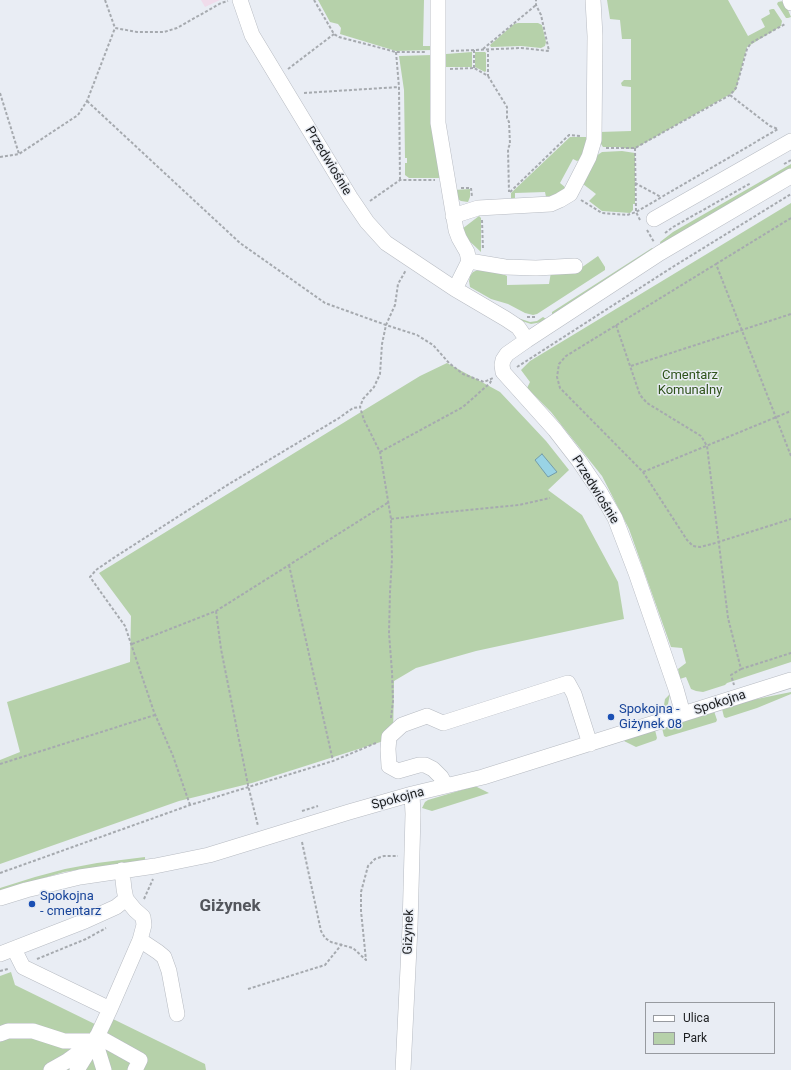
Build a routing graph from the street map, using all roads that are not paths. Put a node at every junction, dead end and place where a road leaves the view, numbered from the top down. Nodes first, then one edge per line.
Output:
1 (240, 0) edge
2 (438, 0) edge
3 (593, 0) edge
4 (790, 0) edge
5 (791, 3) edge
6 (787, 136) edge
7 (791, 176) edge
8 (454, 216) junction
9 (654, 219) dead end
10 (475, 262) junction
11 (575, 266) dead end
12 (455, 289) junction
13 (527, 340) junction
14 (791, 680) edge
15 (683, 714) junction
16 (590, 744) junction
17 (446, 786) junction
18 (412, 794) junction
19 (122, 870) junction
20 (0, 898) edge
21 (131, 905) junction
22 (140, 940) junction
23 (7, 952) edge
24 (110, 1009) junction
25 (177, 1014) dead end
26 (0, 1034) edge
27 (96, 1039) junction
28 (51, 1070) edge
29 (77, 1070) edge
30 (104, 1070) edge
31 (136, 1070) edge
32 (403, 1070) edge

1 - 12 street, Przedwiośnie
2 - 8 street
3 - 8 street
4 - 5 street
6 - 9 street
7 - 13 street
8 - 10 street
10 - 11 street
10 - 12 street
12 - 13 street, Przedwiośnie
13 - 15 street, Przedwiośnie
14 - 15 street, Spokojna
15 - 16 street, Spokojna
16 - 17 street, Spokojna
16 - 17 street
17 - 18 street, Spokojna
18 - 19 street, Spokojna
18 - 32 street, Giżynek
19 - 20 street, Spokojna
19 - 21 street
21 - 22 street
21 - 23 street
22 - 24 street
22 - 25 street
23 - 24 street
24 - 27 street
26 - 27 street
27 - 28 street
27 - 29 street
27 - 30 street
27 - 31 street

